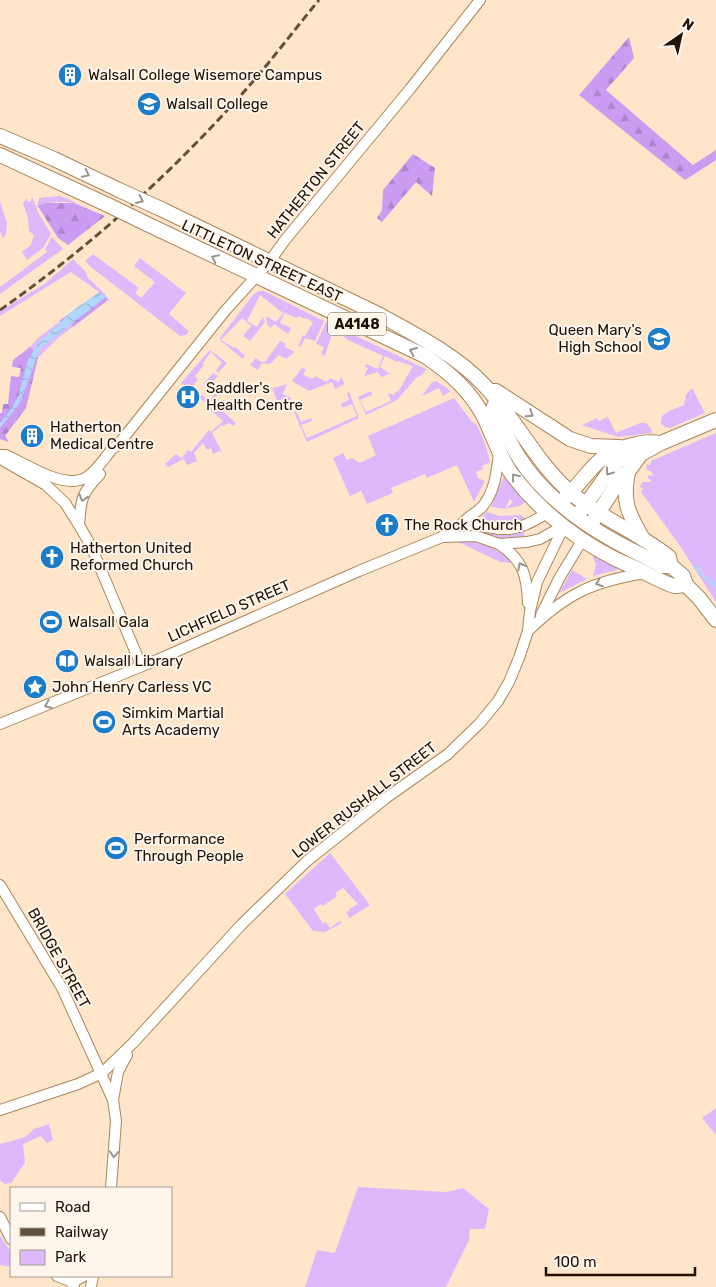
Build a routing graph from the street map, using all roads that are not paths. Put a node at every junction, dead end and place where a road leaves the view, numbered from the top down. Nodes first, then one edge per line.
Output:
1 (480, 0) edge
2 (0, 136) edge
3 (0, 155) edge
4 (270, 261) junction
5 (256, 277) junction
6 (492, 395) junction
7 (716, 420) edge
8 (660, 443) junction
9 (117, 446) junction
10 (619, 447) junction
11 (499, 450) junction
12 (641, 454) junction
13 (0, 456) edge
14 (628, 472) junction
15 (571, 493) junction
16 (586, 505) junction
17 (568, 509) junction
18 (548, 513) junction
19 (598, 514) junction
20 (79, 525) junction
21 (461, 525) junction
22 (564, 526) junction
23 (590, 526) junction
24 (442, 537) junction
25 (583, 539) junction
26 (644, 539) junction
27 (499, 544) junction
28 (671, 566) junction
29 (647, 573) junction
30 (686, 585) junction
31 (716, 620) edge
32 (528, 631) junction
33 (141, 665) junction
34 (0, 724) edge
35 (0, 885) edge
36 (133, 1043) junction
37 (102, 1073) junction
38 (113, 1100) junction
39 (0, 1110) edge
40 (111, 1187) edge
41 (0, 1217) edge
42 (10, 1236) edge
43 (59, 1277) edge
44 (72, 1284) edge

1 - 4 street, HATHERTON STREET
2 -> 4 highway, LITTLETON STREET EAST / A4148, bridge
5 -> 3 highway, LITTLETON STREET EAST / A4148, bridge
4 - 5 street, HATHERTON STREET
4 - 6 highway, LITTLETON STREET EAST / A4148
5 - 9 street, HATHERTON STREET
11 -> 5 highway, LITTLETON STREET EAST / A4148
6 -> 10 highway
6 - 15 highway, LITTLETON STREET EAST / A4148
6 - 17 highway
7 - 8 highway
8 - 10 highway
8 - 12 highway
9 - 13 street, HATHERTON STREET
9 -> 20 street, HATHERTON STREET
10 - 15 highway
18 -> 11 highway, LITTLETON STREET EAST / A4148
11 - 21 street, LICHFIELD STREET
12 - 14 highway
12 -> 16 highway
13 - 20 street
14 - 19 highway
14 - 26 highway
15 - 16 highway, A4148
15 - 17 highway
16 - 17 highway
16 - 19 highway, A4148
17 - 18 highway
17 - 22 highway
17 - 23 highway
17 - 25 highway
18 - 21 street
18 - 22 highway, A4148
19 - 23 highway
19 - 26 highway, A4148
20 - 33 street
21 - 24 street, LICHFIELD STREET
22 - 25 highway, A4148
22 - 27 street, LICHFIELD STREET
22 - 32 street, LOWER RUSHALL STREET
23 - 25 highway
23 - 28 highway
24 - 27 street, LICHFIELD STREET
24 - 33 street, LICHFIELD STREET
25 - 29 highway, A4148
25 - 32 street, LOWER RUSHALL STREET
26 - 28 highway, A4148
32 -> 27 street
28 - 30 highway, A4148
29 - 30 highway, A4148
29 -> 32 street, LOWER RUSHALL STREET
30 - 31 highway, A4148
32 - 36 street, LOWER RUSHALL STREET
33 -> 34 street, LICHFIELD STREET
35 - 37 street, BRIDGE STREET
36 - 37 street, LOWER RUSHALL STREET
36 - 38 street, LOWER RUSHALL STREET
37 - 38 street, BRIDGE STREET
37 - 39 street, LOWER RUSHALL STREET
38 -> 40 street
41 - 42 street
43 - 44 street

